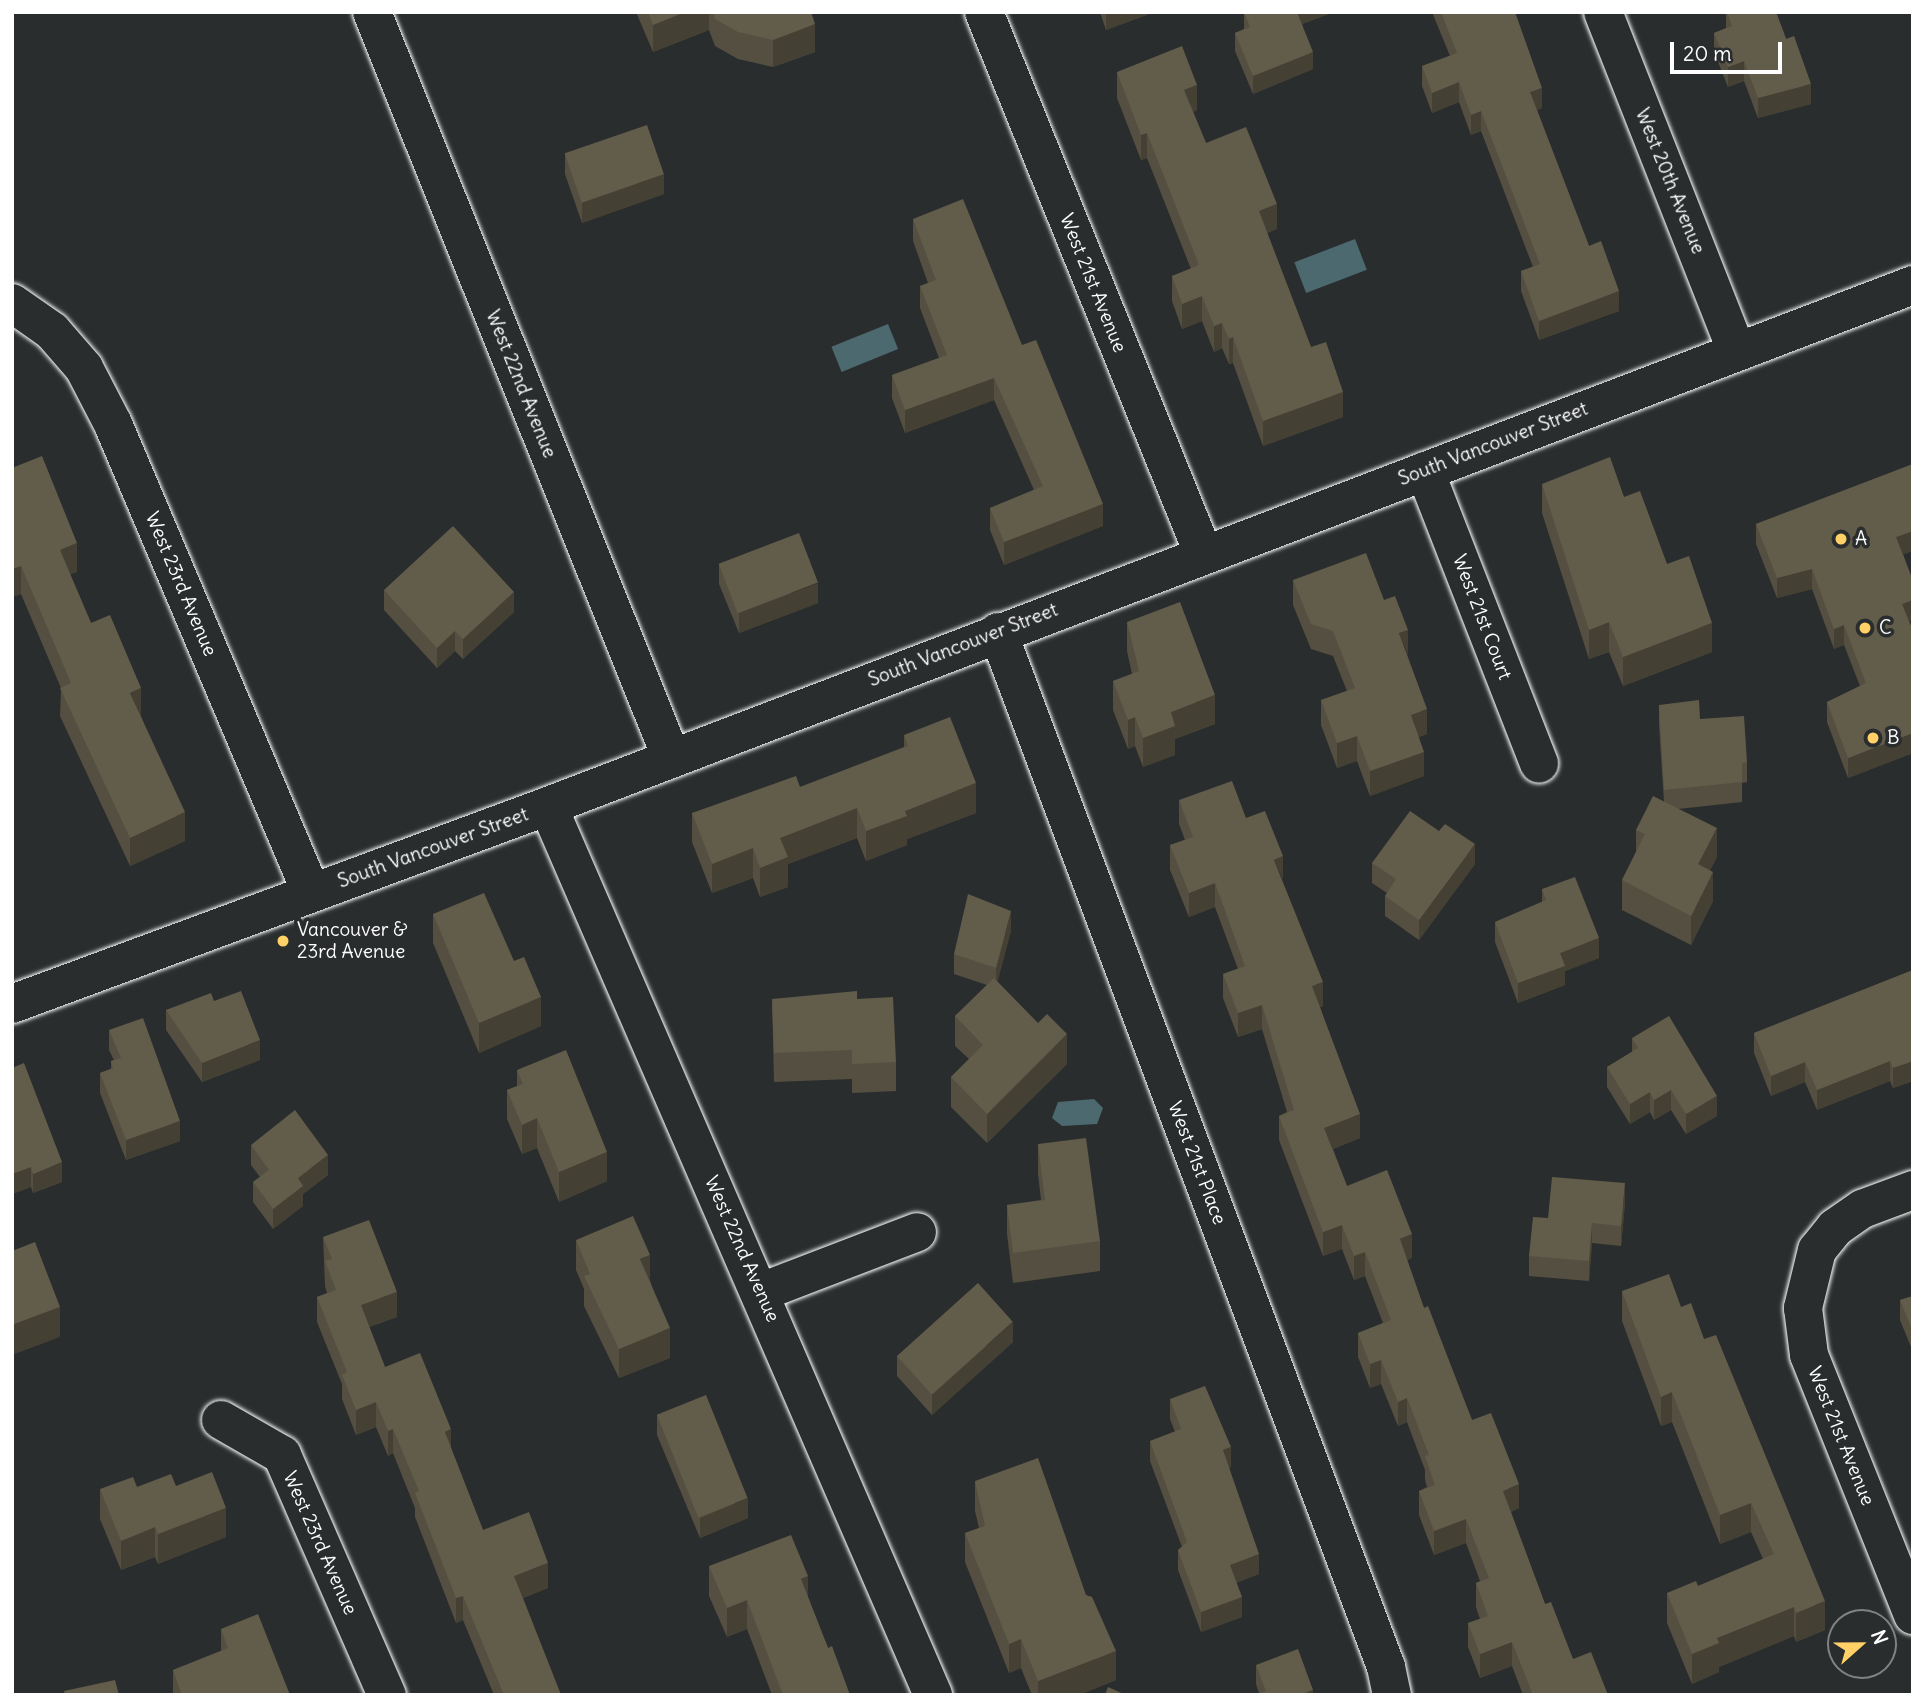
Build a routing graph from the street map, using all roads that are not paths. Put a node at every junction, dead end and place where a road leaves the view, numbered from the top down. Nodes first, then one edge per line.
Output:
1 (372, 12) edge
2 (984, 12) edge
3 (1603, 12) edge
4 (1913, 285) edge
5 (12, 303) edge
6 (1736, 350) junction
7 (1425, 471) junction
8 (1203, 553) junction
9 (998, 632) junction
10 (671, 757) junction
11 (1539, 764) dead end
12 (548, 806) junction
13 (311, 892) junction
14 (12, 1004) edge
15 (1913, 1190) edge
16 (917, 1233) dead end
17 (761, 1292) junction
18 (221, 1420) dead end
19 (1913, 1615) edge
20 (387, 1695) edge
21 (933, 1695) edge
22 (1392, 1695) edge

1 - 10 street, West 22nd Avenue
2 - 8 street, West 21st Avenue
3 - 6 street, West 20th Avenue
4 - 6 street, South Vancouver Street
5 - 13 street, West 23rd Avenue
6 - 7 street, South Vancouver Street
7 - 8 street, South Vancouver Street
7 - 11 street, West 21st Court
8 - 9 street, South Vancouver Street
9 - 10 street, South Vancouver Street
9 - 22 street, West 21st Place
10 - 12 street, South Vancouver Street
12 - 13 street, South Vancouver Street
12 - 17 street, West 22nd Avenue
13 - 14 street, South Vancouver Street
15 - 19 street, West 21st Avenue
16 - 17 street
17 - 21 street, West 22nd Avenue
18 - 20 street, West 23rd Avenue

